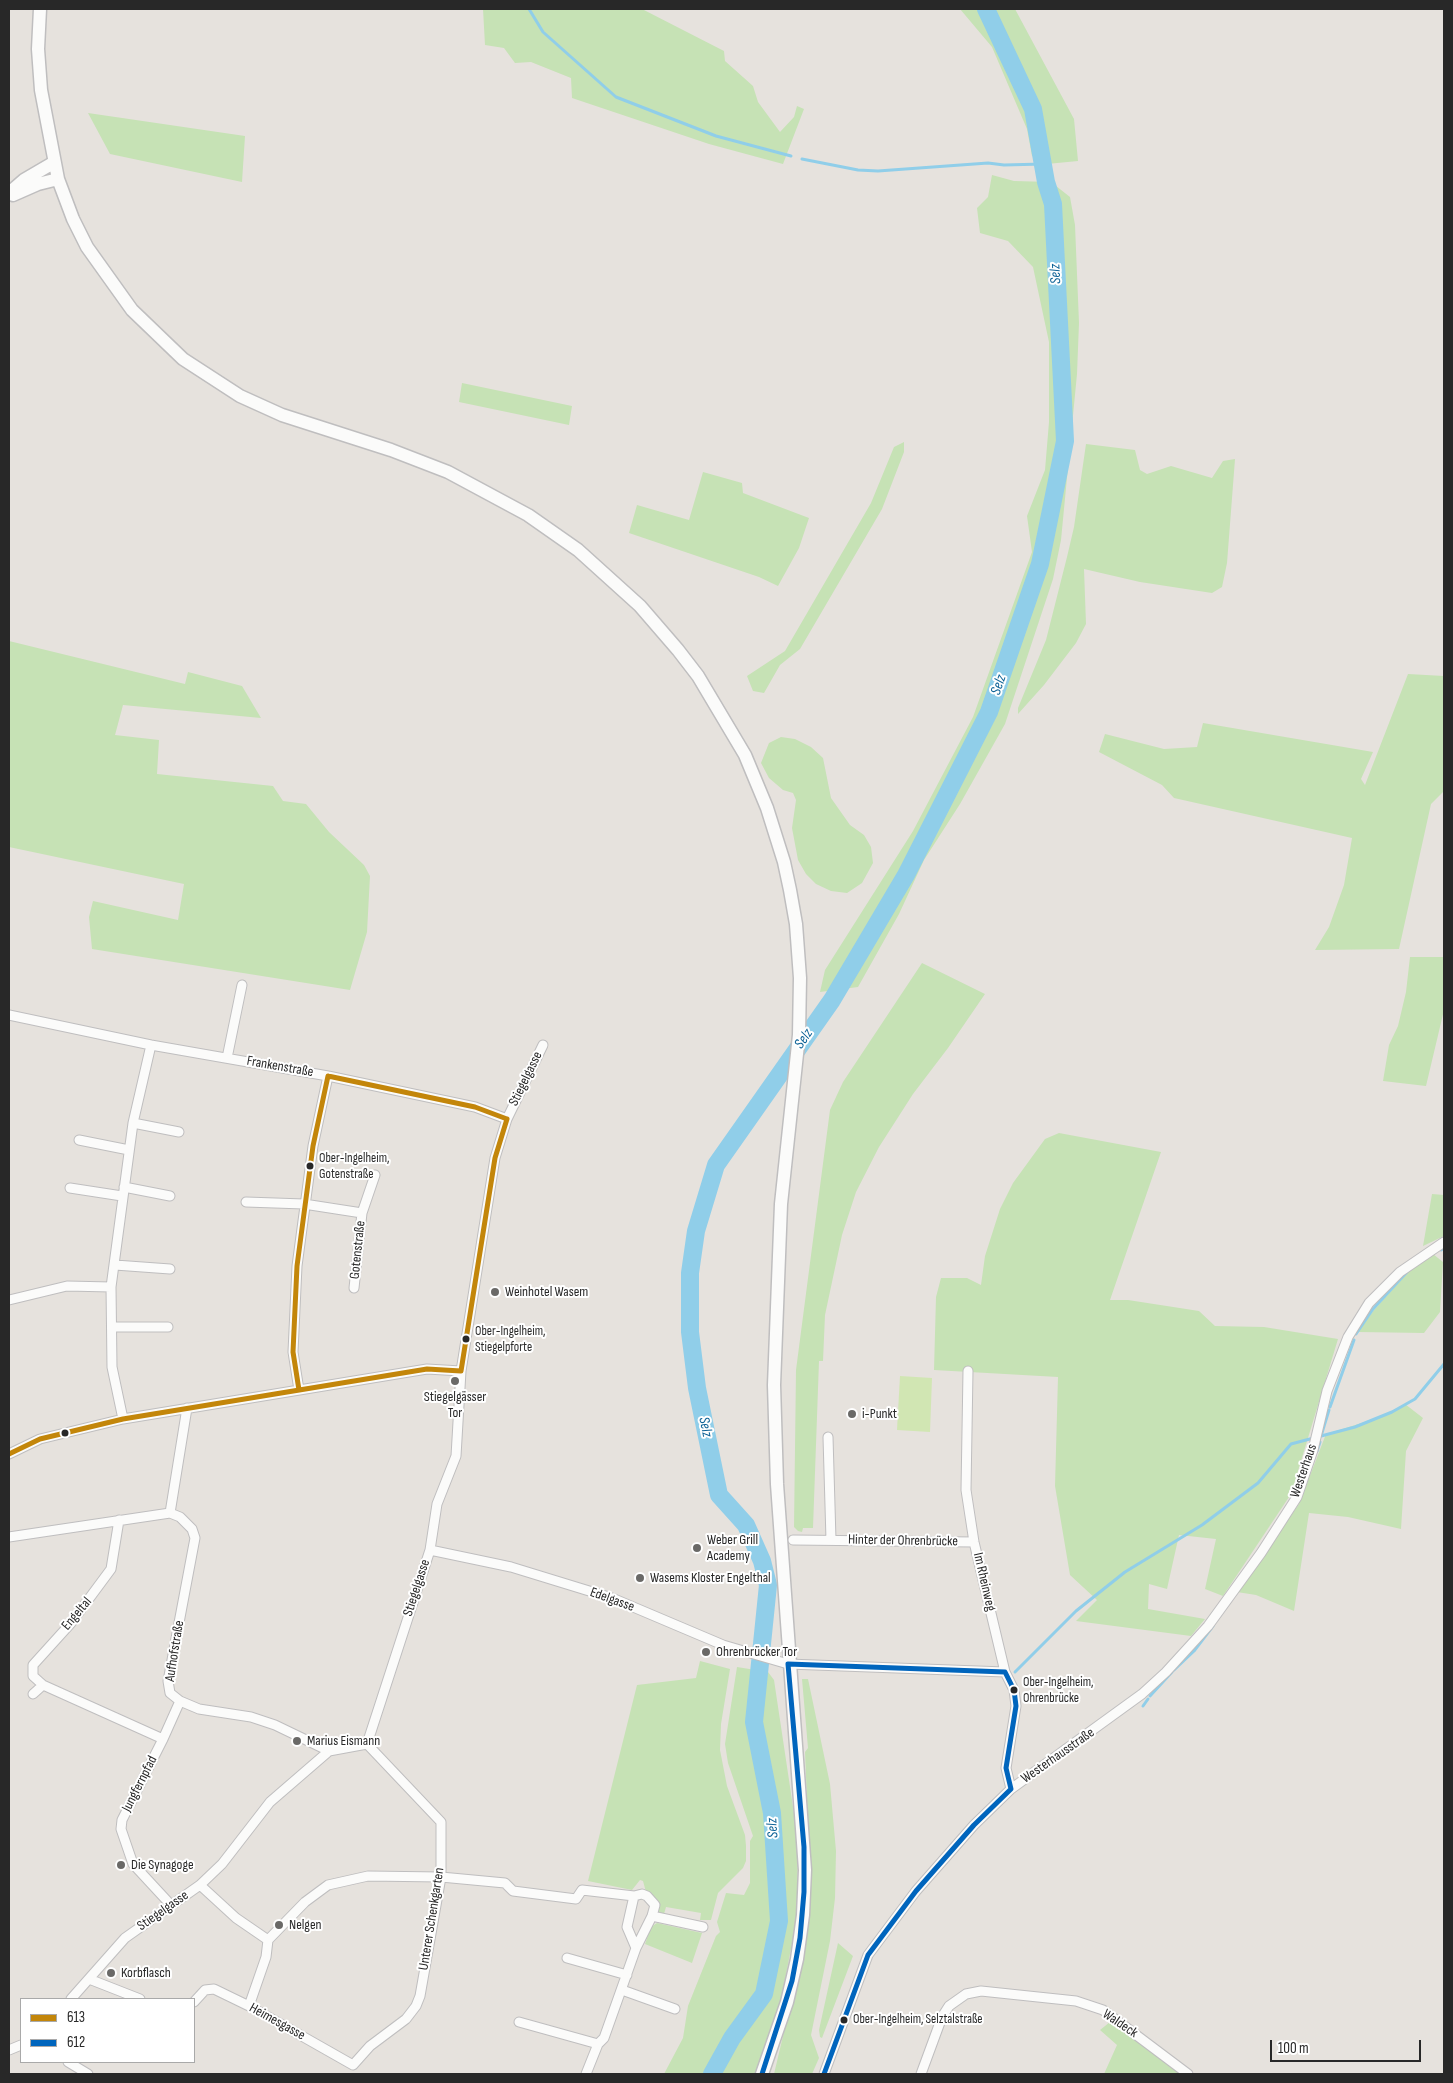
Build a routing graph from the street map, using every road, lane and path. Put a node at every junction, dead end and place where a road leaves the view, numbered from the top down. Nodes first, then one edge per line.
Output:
1 (40, 9) edge
2 (53, 163) junction
3 (58, 180) junction
4 (9, 193) edge
5 (9, 197) edge
6 (242, 984) dead end
7 (9, 1015) edge
8 (151, 1045) junction
9 (543, 1045) dead end
10 (227, 1058) junction
11 (328, 1076) junction
12 (507, 1119) junction
13 (133, 1123) junction
14 (179, 1132) dead end
15 (79, 1140) dead end
16 (129, 1150) junction
17 (374, 1175) dead end
18 (70, 1188) dead end
19 (123, 1192) junction
20 (170, 1196) dead end
21 (246, 1202) dead end
22 (304, 1204) junction
23 (362, 1213) junction
24 (1444, 1242) edge
25 (115, 1265) junction
26 (170, 1269) dead end
27 (111, 1287) junction
28 (354, 1288) dead end
29 (9, 1300) edge
30 (168, 1326) dead end
31 (112, 1327) junction
32 (461, 1371) junction
33 (968, 1371) dead end
34 (299, 1390) junction
35 (187, 1408) junction
36 (123, 1419) junction
37 (828, 1437) dead end
38 (9, 1454) edge
39 (170, 1513) junction
40 (119, 1520) junction
41 (9, 1537) edge
42 (793, 1540) dead end
43 (830, 1540) junction
44 (974, 1542) junction
45 (430, 1550) junction
46 (788, 1664) junction
47 (1005, 1672) junction
48 (44, 1685) junction
49 (33, 1694) dead end
50 (1142, 1694) joint
51 (180, 1701) junction
52 (163, 1739) junction
53 (367, 1744) junction
54 (328, 1751) junction
55 (1010, 1789) junction
56 (441, 1877) junction
57 (200, 1885) junction
58 (634, 1896) junction
59 (170, 1904) junction
60 (652, 1916) junction
61 (703, 1927) dead end
62 (268, 1940) junction
63 (636, 1948) junction
64 (567, 1958) dead end
65 (627, 1975) junction
66 (89, 1979) junction
67 (622, 1990) junction
68 (72, 1998) edge
69 (137, 1998) edge
70 (195, 2001) edge
71 (249, 2006) junction
72 (675, 2010) dead end
73 (519, 2022) dead end
74 (776, 2035) junction
75 (598, 2044) junction
76 (70, 2063) edge
77 (352, 2070) edge
78 (88, 2074) edge
79 (586, 2074) edge
80 (762, 2074) edge
81 (768, 2074) edge
82 (824, 2074) edge
83 (921, 2074) edge
84 (1188, 2074) edge

1 - 2 main road
2 - 3 main road
2 - 4 main road
3 - 5 main road
3 - 46 main road
6 - 10 street, Frankenstraße
7 - 8 street, Frankenstraße
8 - 10 street, Frankenstraße
8 - 13 street
9 - 12 street, Stiegelgasse
10 - 11 street, Frankenstraße
11 - 12 street, Frankenstraße
11 - 22 street
12 - 32 street, Stiegelgasse
13 - 14 street
13 - 16 street
15 - 16 street
16 - 19 street
17 - 23 street, Gotenstraße
18 - 19 street
19 - 20 street
19 - 25 street
21 - 22 street, Gotenstraße
22 - 23 street, Gotenstraße
22 - 34 street
23 - 28 street, Gotenstraße
24 - 50 street, Westerhaus
25 - 26 street
25 - 27 street
27 - 29 street
27 - 31 street
30 - 31 street
31 - 36 street
32 - 34 street
32 - 45 street, Stiegelgasse
33 - 44 street, Im Rheinweg
34 - 35 street
35 - 36 street
35 - 39 street
36 - 38 street
37 - 43 street, Hinter der Ohrenbrücke
39 - 40 street
39 - 51 street, Aufhofstraße
40 - 41 street
40 - 48 street, Engeltal
42 - 43 street, Hinter der Ohrenbrücke
43 - 44 street, Hinter der Ohrenbrücke
44 - 47 street, Im Rheinweg
45 - 46 street, Edelgasse
45 - 53 street, Stiegelgasse
46 - 47 street, Edelgasse
46 - 74 main road
47 - 55 street, Im Rheinweg
48 - 49 street
48 - 52 street, Jungfernpfad
50 - 55 street, Westerhausstraße
51 - 52 street, Jungfernpfad
51 - 54 street, Aufhofstraße
52 - 59 street, Jungfernpfad
53 - 54 street
53 - 56 street, Unterer Schenkgarten
54 - 57 street, Stiegelgasse
55 - 82 street, Westerhausstraße
56 - 58 street
56 - 62 street
56 - 77 street, Unterer Schenkgarten
57 - 59 street, Stiegelgasse
57 - 62 street
58 - 60 street
58 - 63 street
59 - 66 street, Stiegelgasse
60 - 61 street
60 - 63 street
62 - 71 street
63 - 65 street
64 - 65 street
65 - 67 street
66 - 68 street, Stiegelgasse
66 - 69 street
67 - 72 street
67 - 75 street
70 - 71 street, Heimesgasse
71 - 77 street, Heimesgasse
73 - 75 street
74 - 80 main road
74 - 81 main road
75 - 79 street
76 - 78 street
83 - 84 street, Waldeck

